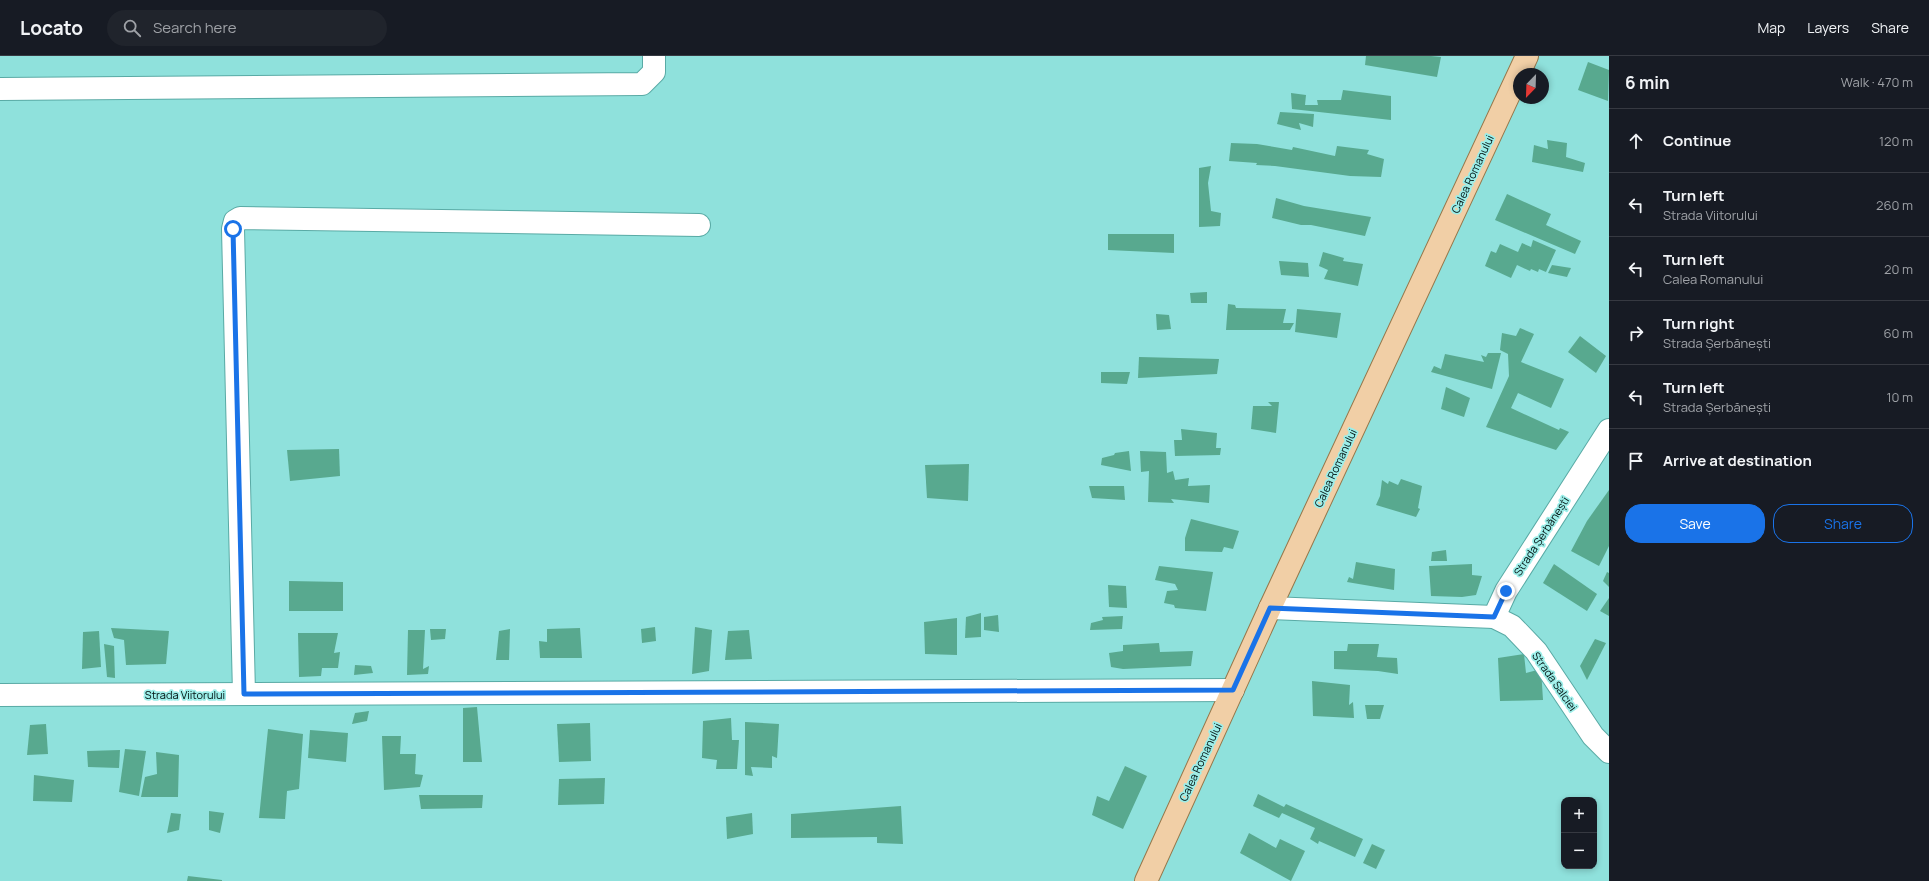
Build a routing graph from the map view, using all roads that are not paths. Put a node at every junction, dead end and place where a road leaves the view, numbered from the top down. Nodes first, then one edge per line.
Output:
1 (654, 56) edge
2 (1527, 56) edge
3 (0, 89) edge
4 (699, 225) dead end
5 (1609, 430) edge
6 (1270, 608) junction
7 (1494, 617) junction
8 (1233, 690) junction
9 (244, 694) junction
10 (0, 695) edge
11 (1609, 752) edge
12 (1146, 881) edge

1 - 3 street
2 - 6 main road, Calea Romanului
4 - 9 street
5 - 7 street, Strada Șerbănești
6 - 7 street
6 - 8 main road, Calea Romanului
7 - 11 street, Strada Salciei
8 - 9 street, Strada Viitorului
8 - 12 main road, Calea Romanului
9 - 10 street, Strada Viitorului

